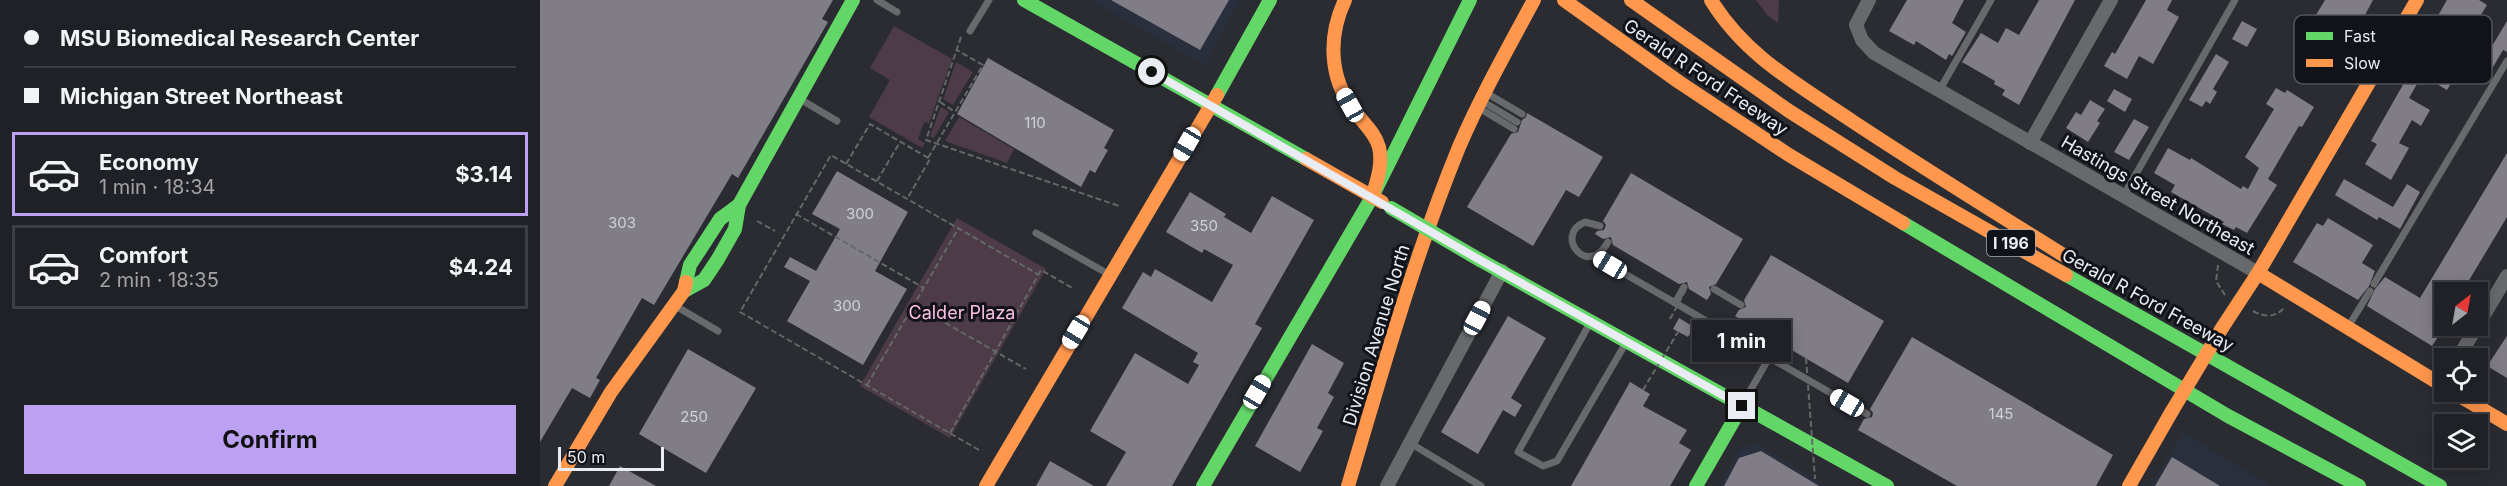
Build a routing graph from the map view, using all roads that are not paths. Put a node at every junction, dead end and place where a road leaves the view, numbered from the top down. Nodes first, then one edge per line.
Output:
1 (853, 0) edge
2 (878, 0) edge
3 (989, 0) edge
4 (1024, 0) edge
5 (1270, 0) edge
6 (1345, 0) edge
7 (1470, 0) edge
8 (1534, 0) edge
9 (1564, 0) edge
10 (1631, 0) edge
11 (1711, 0) edge
12 (1869, 0) edge
13 (1981, 0) edge
14 (2111, 0) edge
15 (2235, 0) edge
16 (2417, 0) edge
17 (1990, 2) edge
18 (897, 12) dead end
19 (2408, 15) edge
20 (970, 31) dead end
21 (2507, 61) edge
22 (2368, 84) edge
23 (1939, 91) junction
24 (798, 98) junction
25 (1480, 100) junction
26 (1211, 105) junction
27 (1522, 114) dead end
28 (837, 121) dead end
29 (1516, 125) dead end
30 (2030, 143) junction
31 (2124, 195) junction
32 (1372, 197) junction
33 (739, 205) junction
34 (1600, 226) dead end
35 (1036, 233) dead end
36 (1608, 242) dead end
37 (1594, 256) junction
38 (2079, 265) dead end
39 (1502, 271) junction
40 (2258, 273) junction
41 (1110, 275) junction
42 (2507, 276) edge
43 (2099, 278) dead end
44 (1686, 287) road end
45 (1714, 289) dead end
46 (684, 291) junction
47 (1675, 303) junction
48 (674, 305) junction
49 (1742, 305) dead end
50 (2488, 308) edge
51 (1592, 320) junction
52 (2348, 327) junction
53 (718, 331) dead end
54 (1763, 333) dead end
55 (1628, 340) junction
56 (1757, 351) junction
57 (1769, 358) junction
58 (2434, 379) edge
59 (2472, 402) edge
60 (1742, 406) junction
61 (1867, 414) dead end
62 (2228, 416) junction
63 (2507, 424) edge
64 (2342, 430) junction
65 (1410, 443) junction
66 (555, 486) edge
67 (986, 486) edge
68 (1203, 486) edge
69 (1348, 486) edge
70 (1387, 486) edge
71 (1481, 486) edge
72 (1696, 486) edge
73 (1887, 486) edge
74 (2128, 486) edge
75 (2341, 486) edge
76 (2359, 486) edge
77 (2440, 486) edge

1 - 24 main road
2 - 18 lane
3 - 20 lane
4 - 26 main road
5 - 26 main road
6 - 32 main road
7 - 32 main road
8 - 25 main road, Division Avenue North
9 - 62 main road, Gerald R Ford Freeway / I 196
10 - 64 main road, Gerald R Ford Freeway / I 196
11 - 38 main road
12 - 23 street, Hastings Street Northeast
13 - 17 lane
14 - 30 street
15 - 31 lane
16 - 19 main road
17 - 23 lane
21 - 52 lane
22 - 40 main road
23 - 30 street, Hastings Street Northeast
24 - 28 lane
24 - 33 main road
25 - 27 lane
25 - 29 lane
25 - 69 main road, Division Avenue North
26 - 32 main road
26 - 41 main road
30 - 31 street, Hastings Street Northeast
31 - 40 street, Hastings Street Northeast
32 - 39 main road, bridge
32 - 68 main road
33 - 46 main road
33 - 46 main road
34 - 37 lane
35 - 41 lane
36 - 37 lane
37 - 47 lane
39 - 51 main road
39 - 65 street
40 - 52 main road, Hastings Street Northeast
40 - 74 main road, bridge
41 - 67 main road
42 - 50 street
43 - 64 main road
44 - 47 lane
45 - 49 lane
46 - 48 main road
47 - 56 lane
48 - 53 lane
48 - 66 main road
51 - 55 main road
51 - 55 lane
52 - 58 main road, Hastings Street Northeast
54 - 56 lane
55 - 60 main road
56 - 57 lane
57 - 60 lane
57 - 61 lane
59 - 63 main road, Hastings Street Northeast
60 - 72 main road
60 - 73 main road
62 - 75 main road
62 - 76 main road, Gerald R Ford Freeway / I 196
64 - 77 main road, Gerald R Ford Freeway / I 196
65 - 70 street
65 - 71 lane

